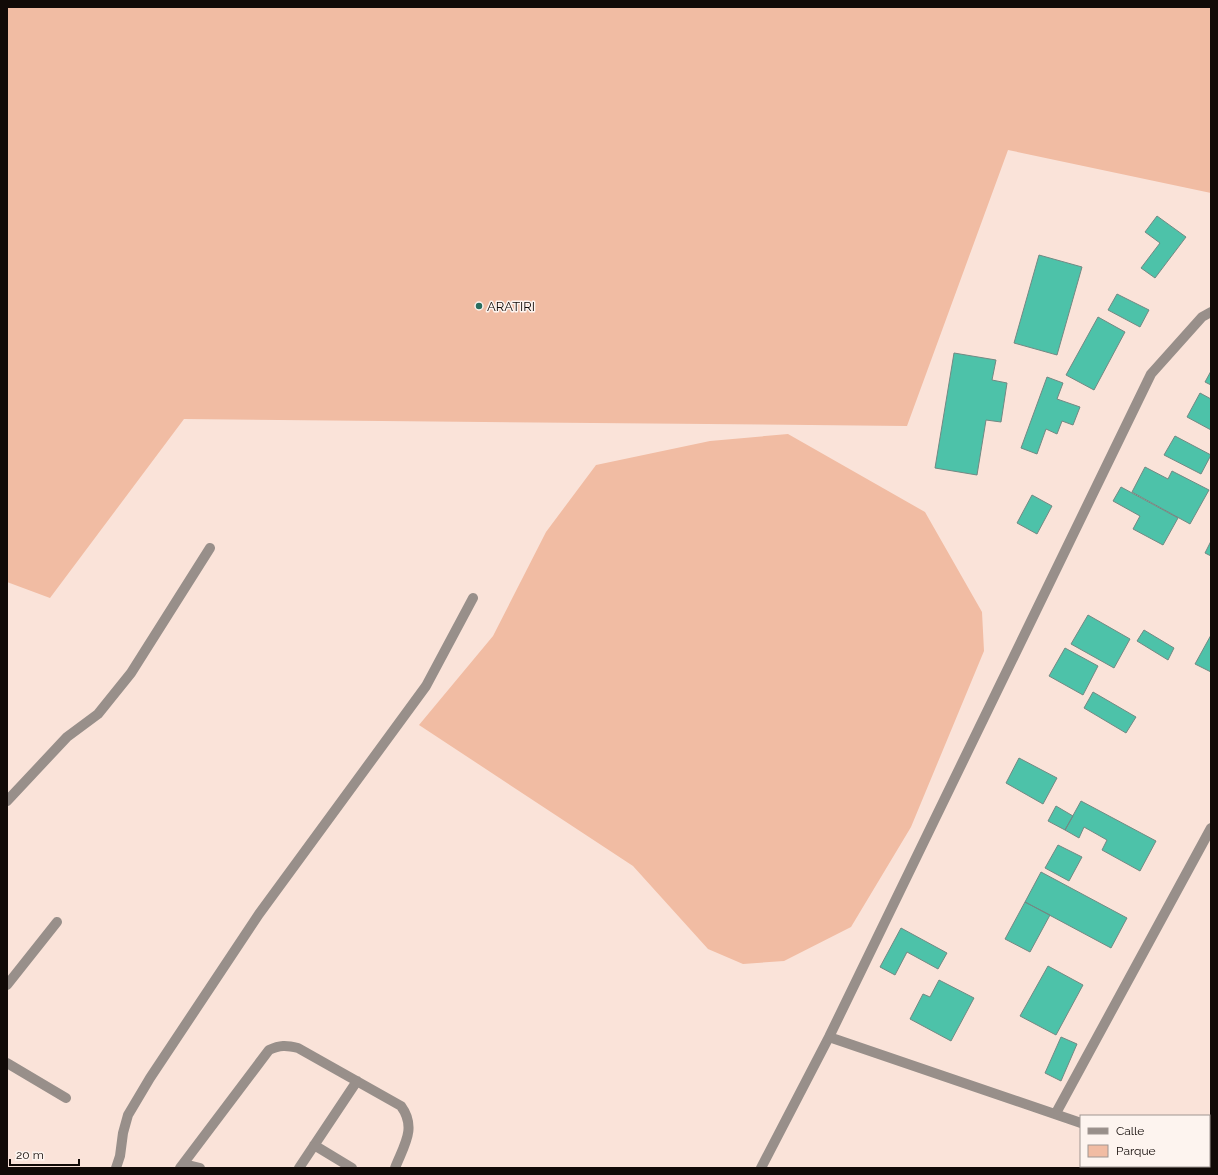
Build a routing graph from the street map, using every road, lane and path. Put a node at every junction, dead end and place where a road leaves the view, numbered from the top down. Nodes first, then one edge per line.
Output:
1 (1211, 312) edge
2 (210, 548) dead end
3 (473, 598) dead end
4 (7, 801) edge
5 (1211, 828) edge
6 (57, 922) dead end
7 (7, 985) edge
8 (829, 1037) junction
9 (7, 1063) edge
10 (357, 1081) junction
11 (66, 1098) dead end
12 (1056, 1113) junction
13 (1080, 1123) edge
14 (314, 1145) junction
15 (182, 1166) edge
16 (116, 1168) edge
17 (200, 1168) edge
18 (299, 1168) edge
19 (352, 1168) edge
20 (395, 1168) edge
21 (761, 1168) edge

1 - 8 street
2 - 4 street
3 - 16 street
5 - 12 street
6 - 7 street
8 - 12 street
8 - 21 street
9 - 11 street
10 - 14 street
10 - 15 street
10 - 20 street
12 - 13 street
14 - 18 street
14 - 19 street
15 - 17 street

